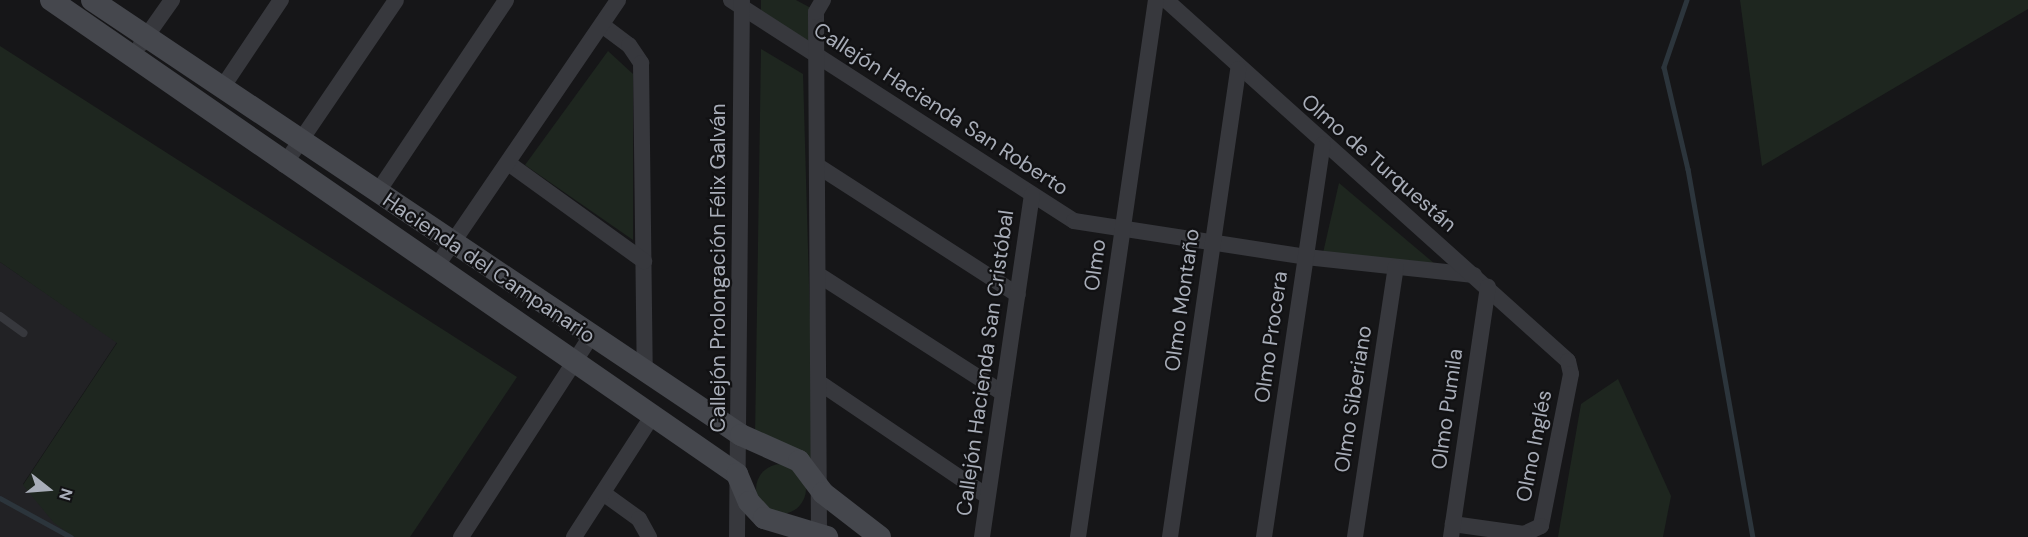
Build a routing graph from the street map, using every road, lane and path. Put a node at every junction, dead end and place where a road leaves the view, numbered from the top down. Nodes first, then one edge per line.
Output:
1 (51, 0) edge
2 (92, 0) edge
3 (172, 0) edge
4 (281, 0) edge
5 (396, 0) edge
6 (506, 0) edge
7 (618, 0) edge
8 (1156, 0) edge
9 (1166, 0) edge
10 (738, 2) edge
11 (820, 6) edge
12 (602, 25) junction
13 (146, 38) junction
14 (818, 57) junction
15 (130, 60) junction
16 (1238, 69) junction
17 (222, 88) junction
18 (301, 141) junction
19 (1323, 144) junction
20 (508, 163) junction
21 (284, 165) junction
22 (821, 168) junction
23 (377, 193) junction
24 (1032, 195) junction
25 (1123, 231) junction
26 (453, 244) junction
27 (1214, 244) junction
28 (1306, 257) junction
29 (644, 261) junction
30 (436, 267) junction
31 (1396, 267) junction
32 (1474, 275) junction
33 (822, 277) junction
34 (1488, 287) junction
35 (1018, 295) junction
36 (0, 316) edge
37 (23, 333) dead end
38 (591, 336) junction
39 (1565, 357) joint
40 (576, 362) junction
41 (645, 371) junction
42 (823, 386) junction
43 (1003, 393) junction
44 (653, 414) junction
45 (741, 435) junction
46 (737, 474) junction
47 (603, 494) junction
48 (823, 494) junction
49 (987, 496) junction
50 (1452, 530) edge
51 (822, 535) edge
52 (462, 537) edge
53 (574, 537) edge
54 (649, 537) edge
55 (737, 537) edge
56 (880, 537) edge
57 (982, 537) edge
58 (1078, 537) edge
59 (1170, 537) edge
60 (1264, 537) edge
61 (1354, 537) edge

1 - 15 street, Hacienda del Campanario
2 - 13 street, Hacienda del Campanario
3 - 13 street
4 - 17 street
5 - 18 street
6 - 23 street
7 - 12 street
8 - 25 street, Olmo
9 - 16 street, Olmo de Turquestán
10 - 14 street, Callejón Hacienda San Roberto
10 - 45 street, Callejón Prolongación Félix Galván
11 - 14 street
12 - 20 street
12 - 29 street
13 - 15 street
13 - 17 street, Hacienda del Campanario
14 - 22 street
14 - 24 street, Callejón Hacienda San Roberto
15 - 21 street, Hacienda del Campanario
16 - 19 street, Olmo de Turquestán
16 - 27 street, Olmo Montaño
17 - 18 street, Hacienda del Campanario
18 - 21 street
18 - 23 street, Hacienda del Campanario
19 - 28 street, Olmo Procera
19 - 32 street, Olmo de Turquestán
20 - 26 street
20 - 29 street
21 - 30 street, Hacienda del Campanario
22 - 33 street
22 - 35 street
23 - 26 street, Hacienda del Campanario
24 - 25 street, Callejón Hacienda San Roberto
24 - 35 street, Callejón Hacienda San Cristóbal
25 - 27 street, Callejón Hacienda San Roberto
25 - 58 street, Olmo
26 - 30 street
26 - 38 street, Hacienda del Campanario
27 - 28 street, Callejón Hacienda San Roberto
27 - 59 street, Olmo Montaño
28 - 31 street, Callejón Hacienda San Roberto
28 - 60 street, Olmo Procera
29 - 41 street
30 - 40 street, Hacienda del Campanario
31 - 32 street, Callejón Hacienda San Roberto
31 - 61 street, Olmo Siberiano
32 - 34 street, Olmo de Turquestán
33 - 42 street
33 - 43 street
34 - 39 street, Olmo de Turquestán
34 - 50 street, Olmo Pumila
35 - 43 street, Callejón Hacienda San Cristóbal
36 - 37 lane
38 - 40 street
38 - 41 street, Hacienda del Campanario
39 - 50 street, Olmo Inglés
40 - 44 street, Hacienda del Campanario
40 - 52 street
41 - 45 street, Hacienda del Campanario
42 - 48 street
42 - 49 street
43 - 49 street, Callejón Hacienda San Cristóbal
44 - 46 street, Hacienda del Campanario
44 - 47 street
45 - 46 street, Callejón Prolongación Félix Galván
45 - 48 street, Hacienda del Campanario
46 - 51 street
46 - 55 street, Callejón Prolongación Félix Galván
47 - 53 street
47 - 54 street
48 - 51 street
48 - 56 street, Hacienda del Campanario
49 - 57 street, Callejón Hacienda San Cristóbal

